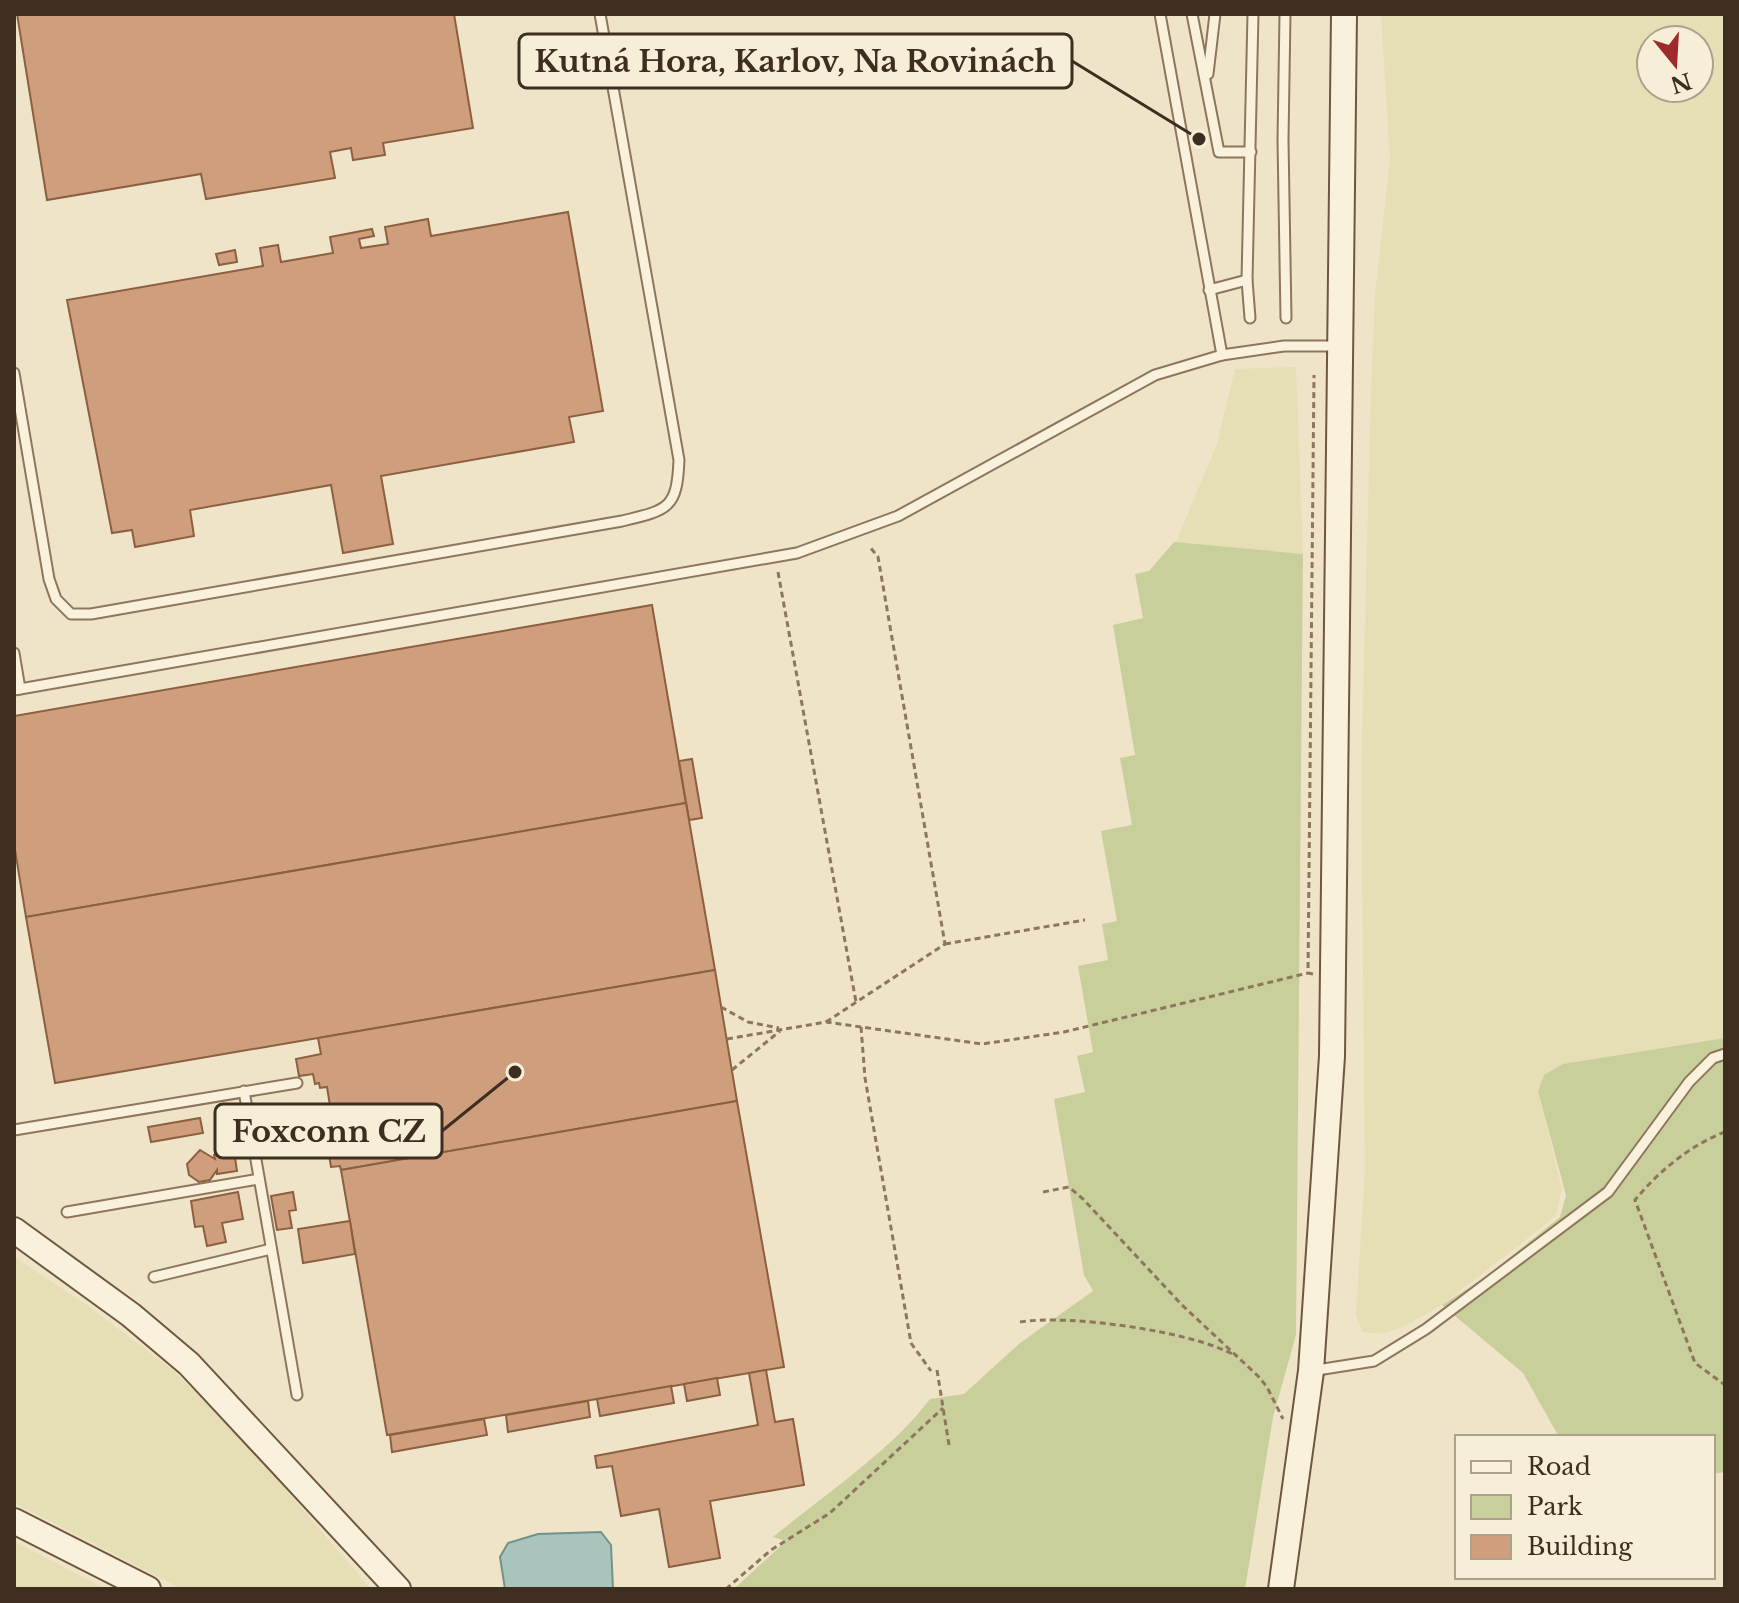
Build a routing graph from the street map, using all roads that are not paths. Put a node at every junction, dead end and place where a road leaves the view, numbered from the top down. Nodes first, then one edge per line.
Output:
1 (600, 14) edge
2 (1160, 14) edge
3 (1192, 14) edge
4 (1215, 14) edge
5 (1253, 14) edge
6 (1285, 14) edge
7 (1344, 14) edge
8 (1207, 81) junction
9 (1251, 152) junction
10 (1247, 280) junction
11 (1209, 290) junction
12 (1250, 318) dead end
13 (1286, 318) dead end
14 (1338, 346) junction
15 (1222, 355) junction
16 (14, 373) edge
17 (14, 653) edge
18 (17, 689) edge
19 (1725, 1054) edge
20 (297, 1083) dead end
21 (244, 1091) junction
22 (14, 1130) edge
23 (259, 1179) junction
24 (67, 1212) dead end
25 (14, 1230) edge
26 (271, 1249) junction
27 (154, 1277) dead end
28 (1311, 1371) junction
29 (297, 1395) dead end
30 (14, 1521) edge
31 (148, 1589) edge
32 (398, 1589) edge
33 (1281, 1589) edge

1 - 16 lane
2 - 11 lane
3 - 8 lane
4 - 8 lane
5 - 9 lane
6 - 13 lane
7 - 14 main road
8 - 9 lane
9 - 10 lane
10 - 11 lane
10 - 12 lane
11 - 15 lane
14 - 15 lane
14 - 28 main road
15 - 18 lane
17 - 18 lane
19 - 28 lane
20 - 21 lane
21 - 22 lane
21 - 23 lane
23 - 24 lane
23 - 26 lane
25 - 32 main road
26 - 27 lane
26 - 29 lane
28 - 33 main road
30 - 31 main road

